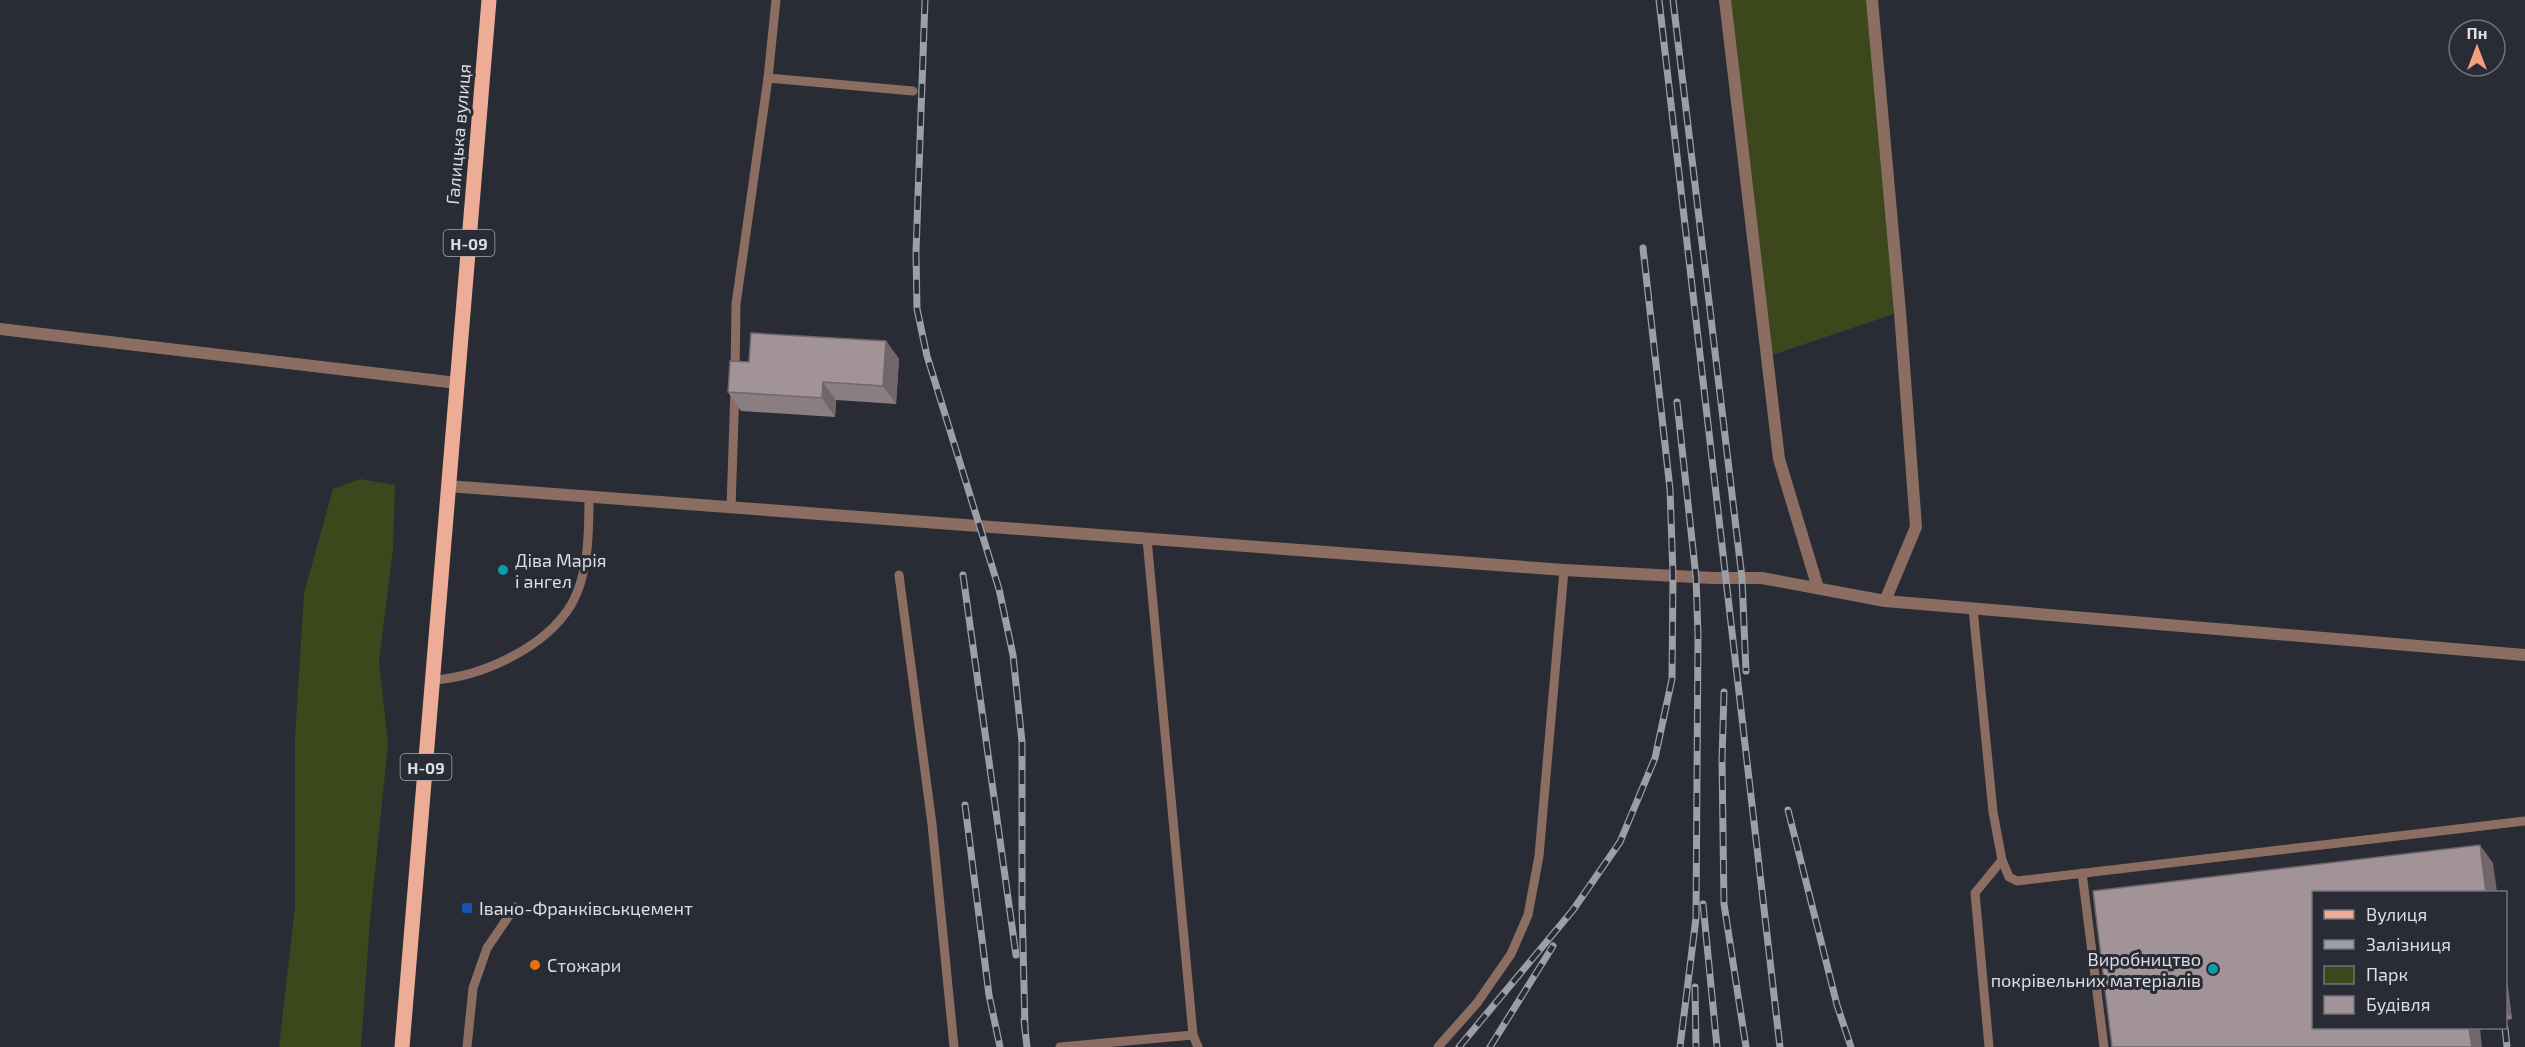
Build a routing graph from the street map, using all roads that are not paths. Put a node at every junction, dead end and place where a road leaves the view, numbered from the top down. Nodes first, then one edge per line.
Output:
1 (489, 0) edge
2 (776, 0) edge
3 (1725, 0) edge
4 (1872, 0) edge
5 (768, 78) junction
6 (913, 91) dead end
7 (0, 329) edge
8 (457, 383) junction
9 (448, 486) junction
10 (589, 496) junction
11 (732, 507) junction
12 (1147, 539) junction
13 (1564, 570) junction
14 (899, 575) dead end
15 (1818, 588) junction
16 (1886, 601) junction
17 (1972, 609) junction
18 (2525, 657) edge
19 (433, 680) junction
20 (2525, 821) edge
21 (2001, 860) junction
22 (2082, 873) junction
23 (515, 907) dead end
24 (1192, 1035) junction
25 (402, 1047) edge
26 (466, 1047) edge
27 (954, 1047) edge
28 (1060, 1047) edge
29 (1198, 1047) edge
30 (1438, 1047) edge
31 (1989, 1047) edge
32 (2104, 1047) edge

1 - 8 main road, Галицька вулиця / Н-09
2 - 5 lane
3 - 15 street
4 - 16 street
5 - 6 lane
5 - 11 lane
7 - 8 street
8 - 9 main road, Галицька вулиця / Н-09
9 - 10 street
9 - 19 main road, Н-09
10 - 11 street
10 - 19 lane
11 - 12 street
12 - 13 street
12 - 24 lane
13 - 15 street
13 - 30 lane
14 - 27 lane
15 - 16 street
16 - 17 street
17 - 18 street
17 - 21 lane
19 - 25 main road, Н-09
20 - 22 lane
21 - 22 lane
21 - 31 lane
22 - 32 lane
23 - 26 lane
24 - 28 lane
24 - 29 lane

